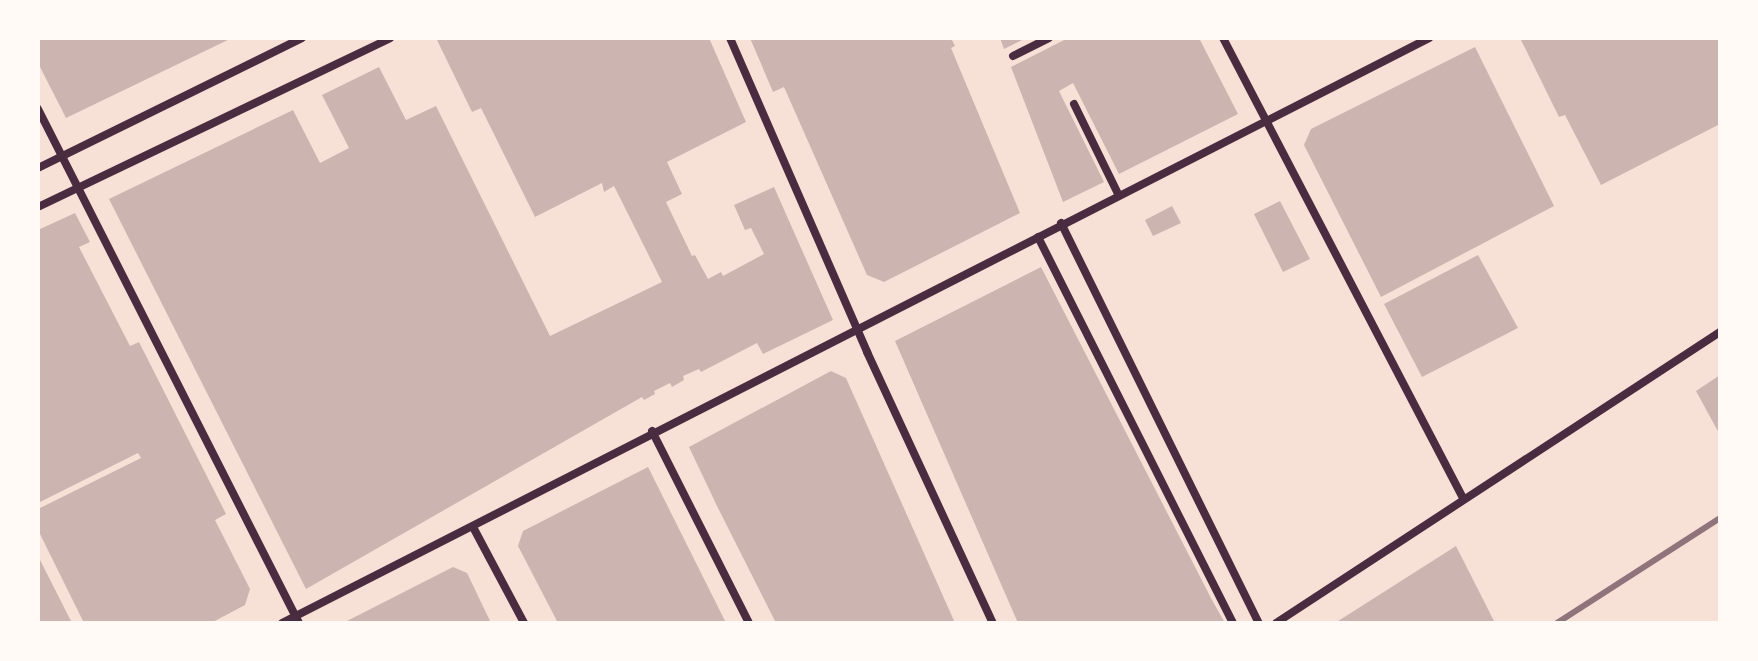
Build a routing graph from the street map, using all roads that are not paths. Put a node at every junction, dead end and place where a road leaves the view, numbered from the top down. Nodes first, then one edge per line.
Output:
1 (302, 38) edge
2 (390, 38) edge
3 (730, 38) edge
4 (1049, 38) edge
5 (1223, 38) edge
6 (1429, 38) edge
7 (1013, 56) dead end
8 (1074, 104) dead end
9 (38, 109) edge
10 (1265, 124) junction
11 (61, 155) junction
12 (38, 168) edge
13 (79, 188) junction
14 (1118, 194) junction
15 (38, 207) edge
16 (1061, 223) junction
17 (1038, 237) junction
18 (858, 331) junction
19 (1720, 332) edge
20 (652, 431) junction
21 (1463, 498) junction
22 (473, 527) junction
23 (297, 620) edge
24 (282, 623) edge
25 (524, 623) edge
26 (749, 623) edge
27 (993, 623) edge
28 (1233, 623) edge
29 (1259, 623) edge
30 (1276, 623) edge

1 - 11 street
2 - 13 street
3 - 18 street
4 - 7 street
5 - 10 street
6 - 10 street
8 - 14 street
9 - 11 street
10 - 14 street
10 - 21 street
11 - 12 street
11 - 13 street
13 - 15 street
13 - 23 street
14 - 16 street
16 - 17 street
16 - 29 street
17 - 18 street
17 - 28 street
18 - 20 street
18 - 27 street
19 - 21 street
20 - 22 street
20 - 26 street
21 - 30 street
22 - 23 street
22 - 25 street
23 - 24 street

